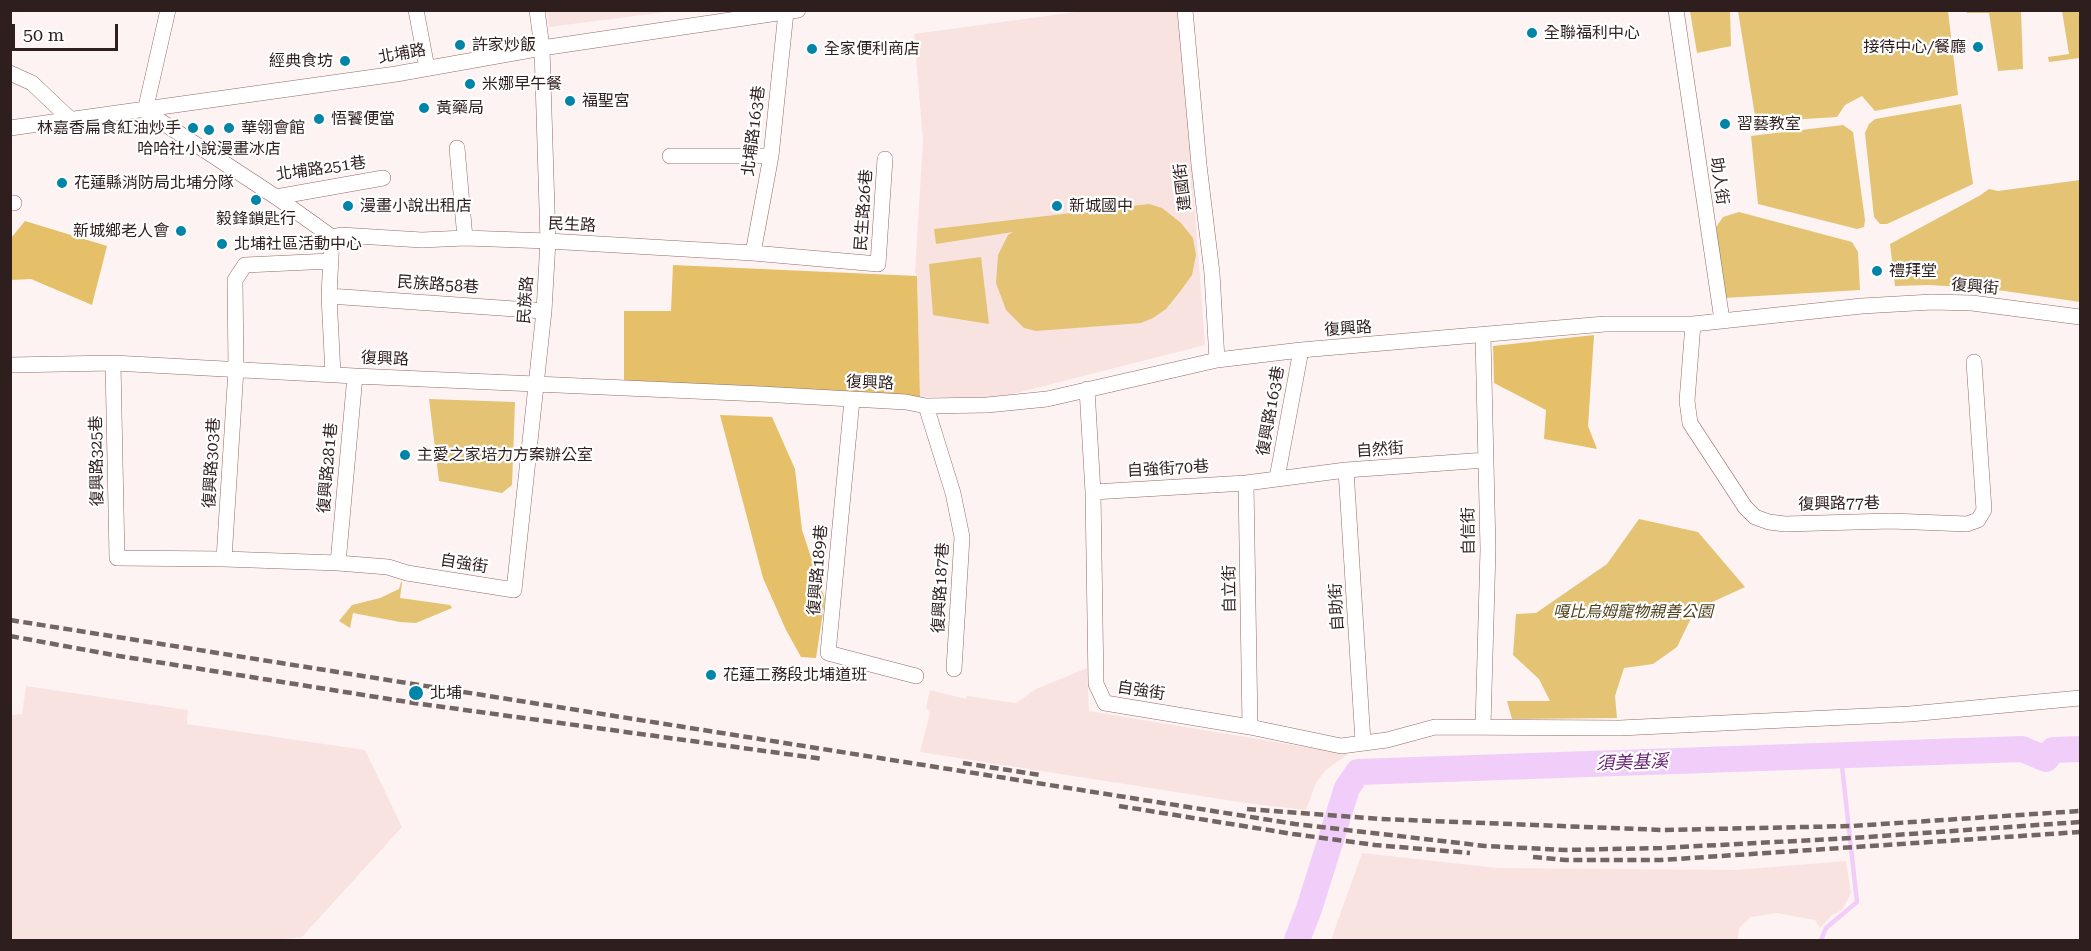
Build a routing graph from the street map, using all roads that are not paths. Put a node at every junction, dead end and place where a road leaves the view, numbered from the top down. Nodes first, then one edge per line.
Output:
1 (168, 10) edge
2 (416, 10) edge
3 (537, 10) edge
4 (1185, 10) edge
5 (1676, 10) edge
6 (792, 11) edge
7 (542, 48) junction
8 (427, 68) junction
9 (10, 73) edge
10 (145, 111) junction
11 (71, 120) junction
12 (10, 129) edge
13 (457, 148) dead end
14 (670, 156) dead end
15 (771, 156) junction
16 (885, 159) dead end
17 (383, 178) dead end
18 (276, 197) junction
19 (332, 237) junction
20 (465, 238) junction
21 (548, 241) junction
22 (753, 253) junction
23 (330, 261) junction
24 (878, 264) joint
25 (329, 296) junction
26 (544, 311) junction
27 (2080, 317) edge
28 (1722, 320) junction
29 (1693, 324) junction
30 (1483, 336) junction
31 (1300, 350) junction
32 (1217, 360) junction
33 (1974, 362) dead end
34 (113, 363) junction
35 (10, 365) edge
36 (236, 369) junction
37 (333, 374) junction
38 (355, 376) junction
39 (537, 383) junction
40 (1087, 389) junction
41 (852, 400) junction
42 (926, 406) junction
43 (1486, 459) junction
44 (1346, 470) junction
45 (1277, 478) junction
46 (1246, 483) junction
47 (1093, 492) junction
48 (117, 558) joint
49 (224, 559) junction
50 (338, 563) junction
51 (514, 590) joint
52 (954, 669) dead end
53 (916, 676) dead end
54 (2080, 698) edge
55 (1483, 726) junction
56 (1250, 727) junction
57 (1363, 742) junction

1 - 10 street
2 - 8 street
3 - 7 street, 民族路
4 - 32 street, 建國街
5 - 28 street, 助人街
6 - 7 street, 北埔路
6 - 15 street, 北埔路163巷
7 - 8 street, 北埔路
7 - 21 street, 民族路
8 - 10 street, 北埔路
9 - 11 street
10 - 11 street, 北埔路
10 - 18 street, 北埔路251巷
11 - 12 street, 北埔路
13 - 20 street
14 - 15 street
15 - 22 street, 北埔路163巷
16 - 24 street, 民生路26巷
17 - 18 street, 北埔路251巷
18 - 19 street
19 - 20 street, 民生路
19 - 23 street
20 - 21 street, 民生路
21 - 22 street, 民生路
21 - 26 street, 民族路
22 - 24 street, 民生路
23 - 25 street
23 - 36 street, 復興路303巷
25 - 26 street, 民族路58巷
25 - 37 street
26 - 39 street, 民族路
27 - 28 street, 復興街
28 - 29 street, 復興路
29 - 30 street, 復興路
29 - 33 street, 復興路77巷
30 - 31 street, 復興路
30 - 43 street, 自信街
31 - 32 street, 復興路
31 - 45 street, 復興路163巷
32 - 40 street, 復興路
34 - 35 street, 復興路
34 - 36 street, 復興路
34 - 48 street, 復興路325巷
36 - 37 street, 復興路
36 - 49 street, 復興路303巷
37 - 38 street, 復興路
38 - 39 street, 復興路
38 - 50 street, 復興路281巷
39 - 41 street, 復興路
39 - 51 street, 民族路
40 - 42 street, 復興路
40 - 47 street, 自強街
41 - 42 street, 復興路
41 - 53 street, 復興路189巷
42 - 52 street, 復興路187巷
43 - 44 street, 自然街
43 - 55 street, 自信街
44 - 45 street, 自然街
44 - 57 street, 自助街
45 - 46 street
46 - 47 street, 自強街70巷
46 - 56 street, 自立街
47 - 56 street, 自強街
48 - 49 street, 自強街
49 - 50 street, 自強街
50 - 51 street, 自強街
54 - 55 street, 自強街
55 - 57 street, 自強街
56 - 57 street, 自強街

